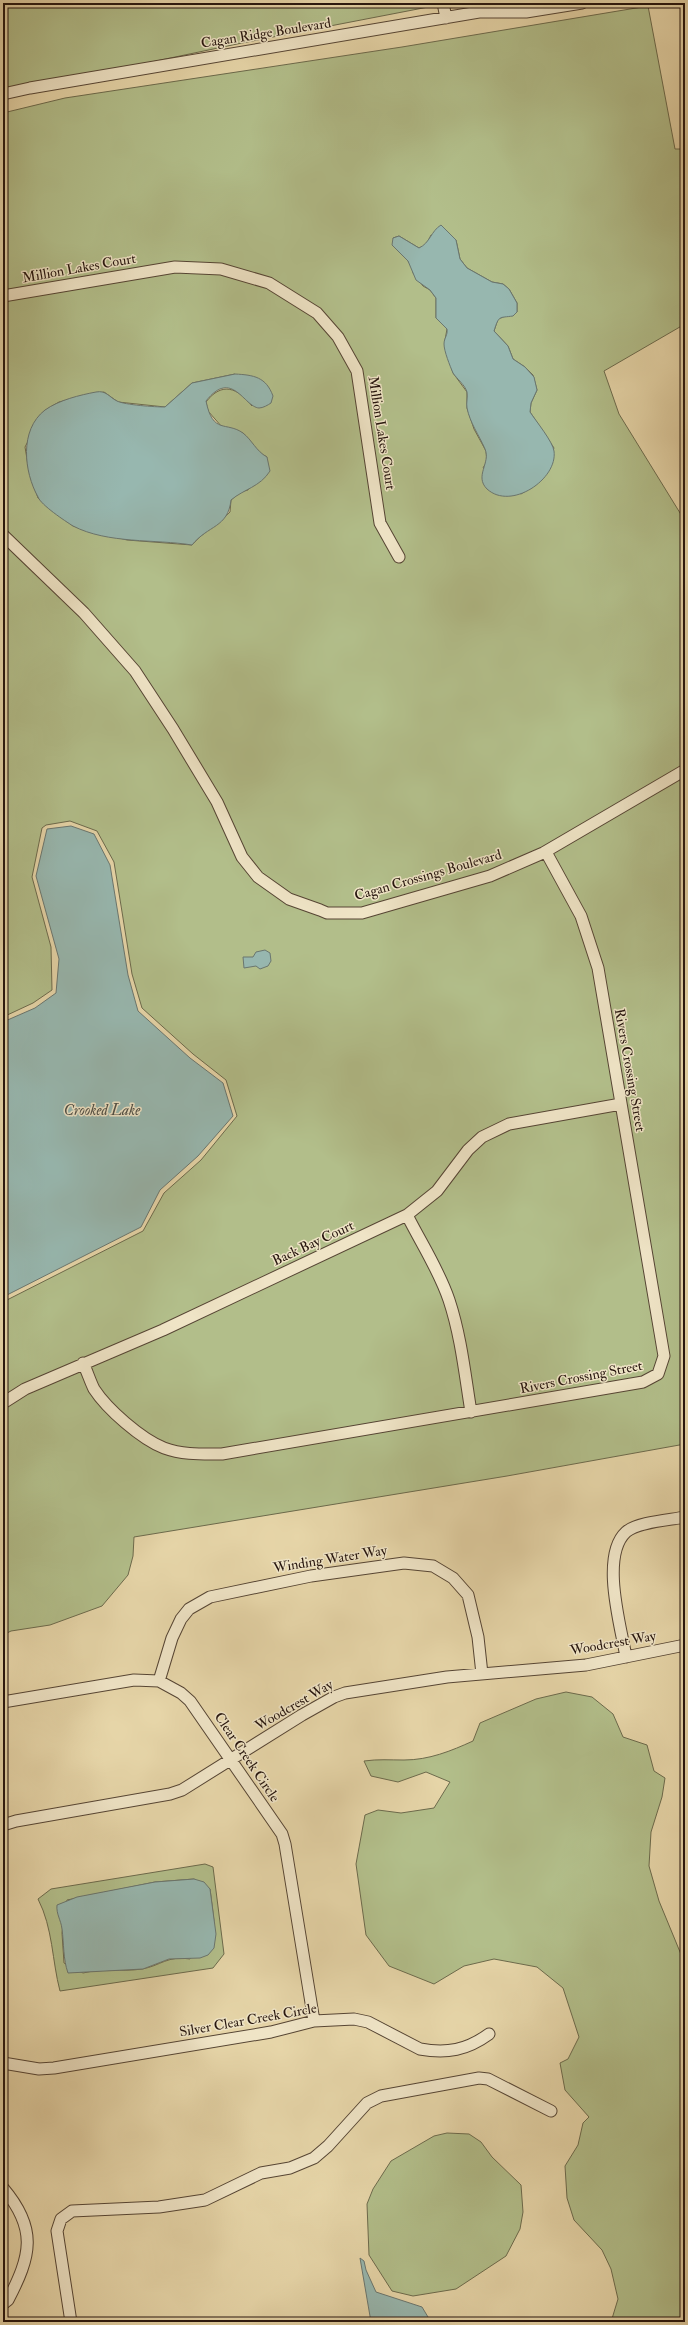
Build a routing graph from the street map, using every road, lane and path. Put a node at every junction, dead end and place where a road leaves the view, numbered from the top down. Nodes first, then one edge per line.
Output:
1 (443, 3) edge
2 (508, 3) edge
3 (582, 3) edge
4 (479, 12) junction
5 (446, 18) junction
6 (3, 94) edge
7 (3, 296) edge
8 (3, 535) edge
9 (399, 556) dead end
10 (685, 770) edge
11 (546, 852) junction
12 (621, 1104) junction
13 (407, 1215) junction
14 (83, 1363) junction
15 (3, 1403) edge
16 (471, 1412) junction
17 (685, 1517) edge
18 (685, 1645) edge
19 (626, 1657) junction
20 (482, 1674) junction
21 (159, 1681) junction
22 (3, 1702) edge
23 (231, 1760) junction
24 (3, 1825) edge
25 (314, 2021) junction
26 (489, 2034) dead end
27 (3, 2063) edge
28 (551, 2111) dead end
29 (3, 2188) edge
30 (3, 2304) edge
31 (71, 2322) edge

1 - 5 street
2 - 4 street
3 - 4 street, Cagan Ridge Boulevard
4 - 5 street, Cagan Ridge Boulevard
5 - 6 street, Cagan Ridge Boulevard
7 - 9 street, Million Lakes Court
8 - 11 street, Cagan Crossings Boulevard
10 - 11 street, Cagan Crossings Boulevard
11 - 12 street, Rivers Crossing Street
12 - 13 street, Back Bay Court
12 - 16 street, Rivers Crossing Street
13 - 14 street, Back Bay Court
13 - 16 street
14 - 15 street, Back Bay Court
14 - 16 street, Rivers Crossing Street
17 - 19 street
18 - 19 street, Woodcrest Way
19 - 20 street, Woodcrest Way
20 - 21 street, Winding Water Way
20 - 23 street, Woodcrest Way
21 - 22 street, Clear Creek Circle
21 - 23 street, Clear Creek Circle
23 - 24 street, Woodcrest Way
23 - 25 street, Clear Creek Circle
25 - 26 street, Silver Clear Creek Circle
25 - 27 street, Silver Clear Creek Circle
28 - 31 street
29 - 30 street

